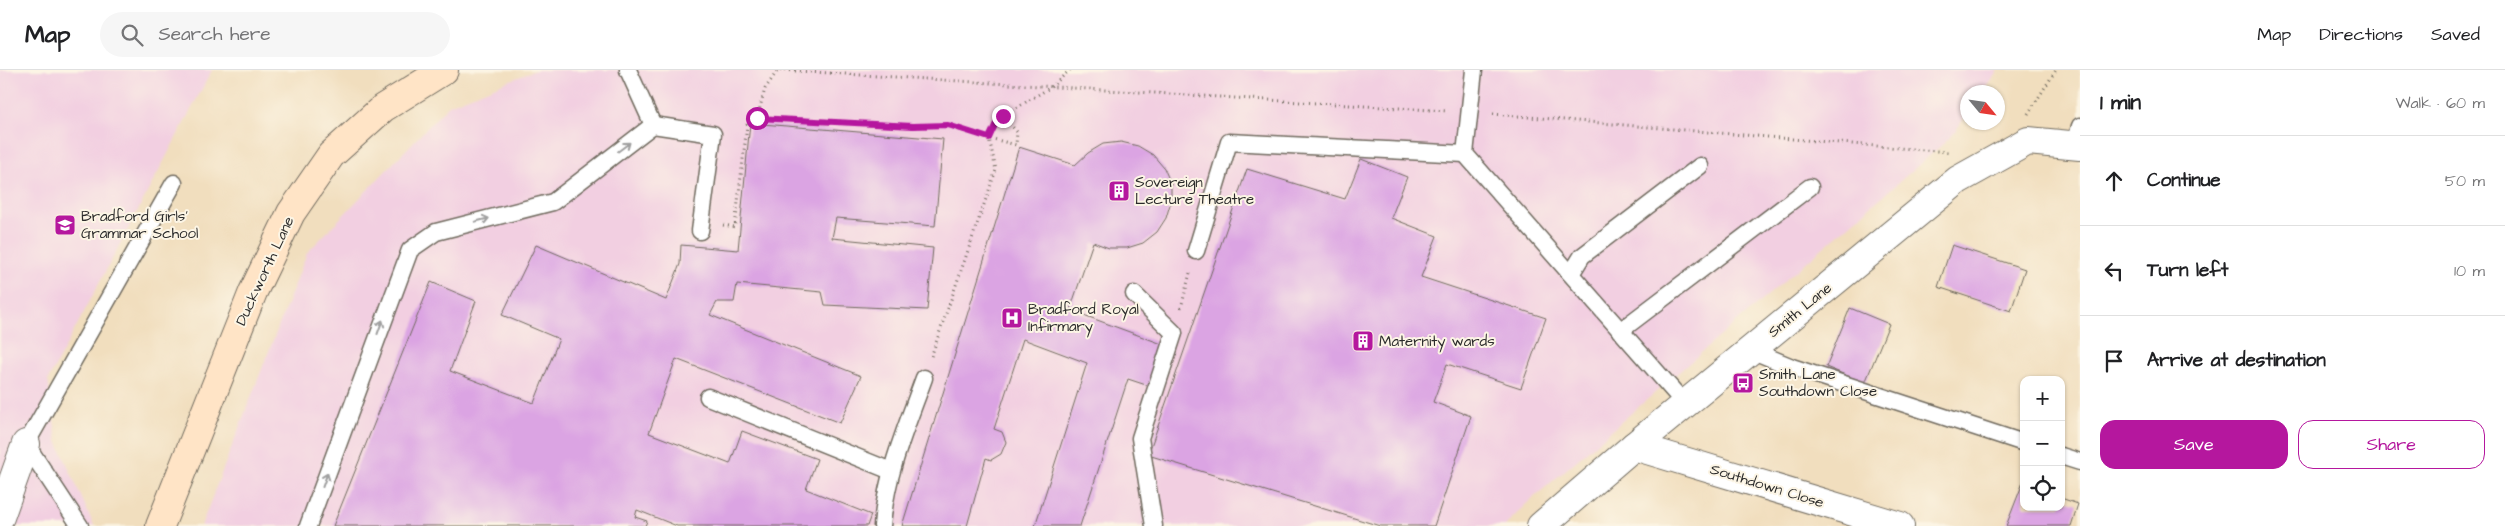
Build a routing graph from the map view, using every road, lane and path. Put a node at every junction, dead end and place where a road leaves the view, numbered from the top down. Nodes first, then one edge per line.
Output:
1 (444, 70) edge
2 (628, 70) edge
3 (779, 70) edge
4 (1070, 70) edge
5 (1474, 70) edge
6 (1051, 87) junction
7 (1471, 112) junction
8 (1003, 116) junction
9 (757, 118) junction
10 (654, 125) junction
11 (989, 138) junction
12 (2078, 139) edge
13 (1951, 152) dead end
14 (1465, 154) junction
15 (1700, 166) dead end
16 (174, 183) dead end
17 (1810, 187) dead end
18 (701, 225) joint
19 (1196, 251) joint
20 (1571, 274) junction
21 (1134, 294) dead end
22 (1620, 331) junction
23 (1174, 332) junction
24 (937, 338) dead end
25 (1751, 350) junction
26 (924, 378) dead end
27 (708, 397) dead end
28 (1685, 404) junction
29 (2020, 442) edge
30 (26, 444) junction
31 (1634, 446) junction
32 (2065, 457) edge
33 (2080, 462) edge
34 (891, 471) junction
35 (0, 517) edge
36 (80, 526) edge
37 (160, 526) edge
38 (308, 526) edge
39 (882, 526) edge
40 (1154, 526) edge
41 (1542, 526) edge
42 (1900, 526) edge

1 - 37 street, Duckworth Lane
2 - 10 lane
3 - 6 path
3 - 9 path
4 - 6 path
5 - 7 lane
6 - 7 path
6 - 8 path
7 - 13 path
7 - 14 lane
8 - 11 path
8 - 11 path
9 - 11 path
9 - 18 path
10 - 18 lane
38 -> 10 lane
11 - 24 path
12 - 25 street, Smith Lane
14 - 19 lane
14 - 20 lane
15 - 20 lane
16 - 30 lane
17 - 22 lane
19 - 23 path
20 - 22 lane
21 - 23 lane
22 - 28 lane
23 - 40 lane
25 - 28 street, Smith Lane
25 - 29 lane
26 - 34 lane
27 - 34 lane
28 - 31 street, Smith Lane
30 - 35 street
30 - 36 lane
31 - 41 street, Smith Lane
31 - 42 street, Southdown Close
32 - 33 lane
34 - 39 lane

